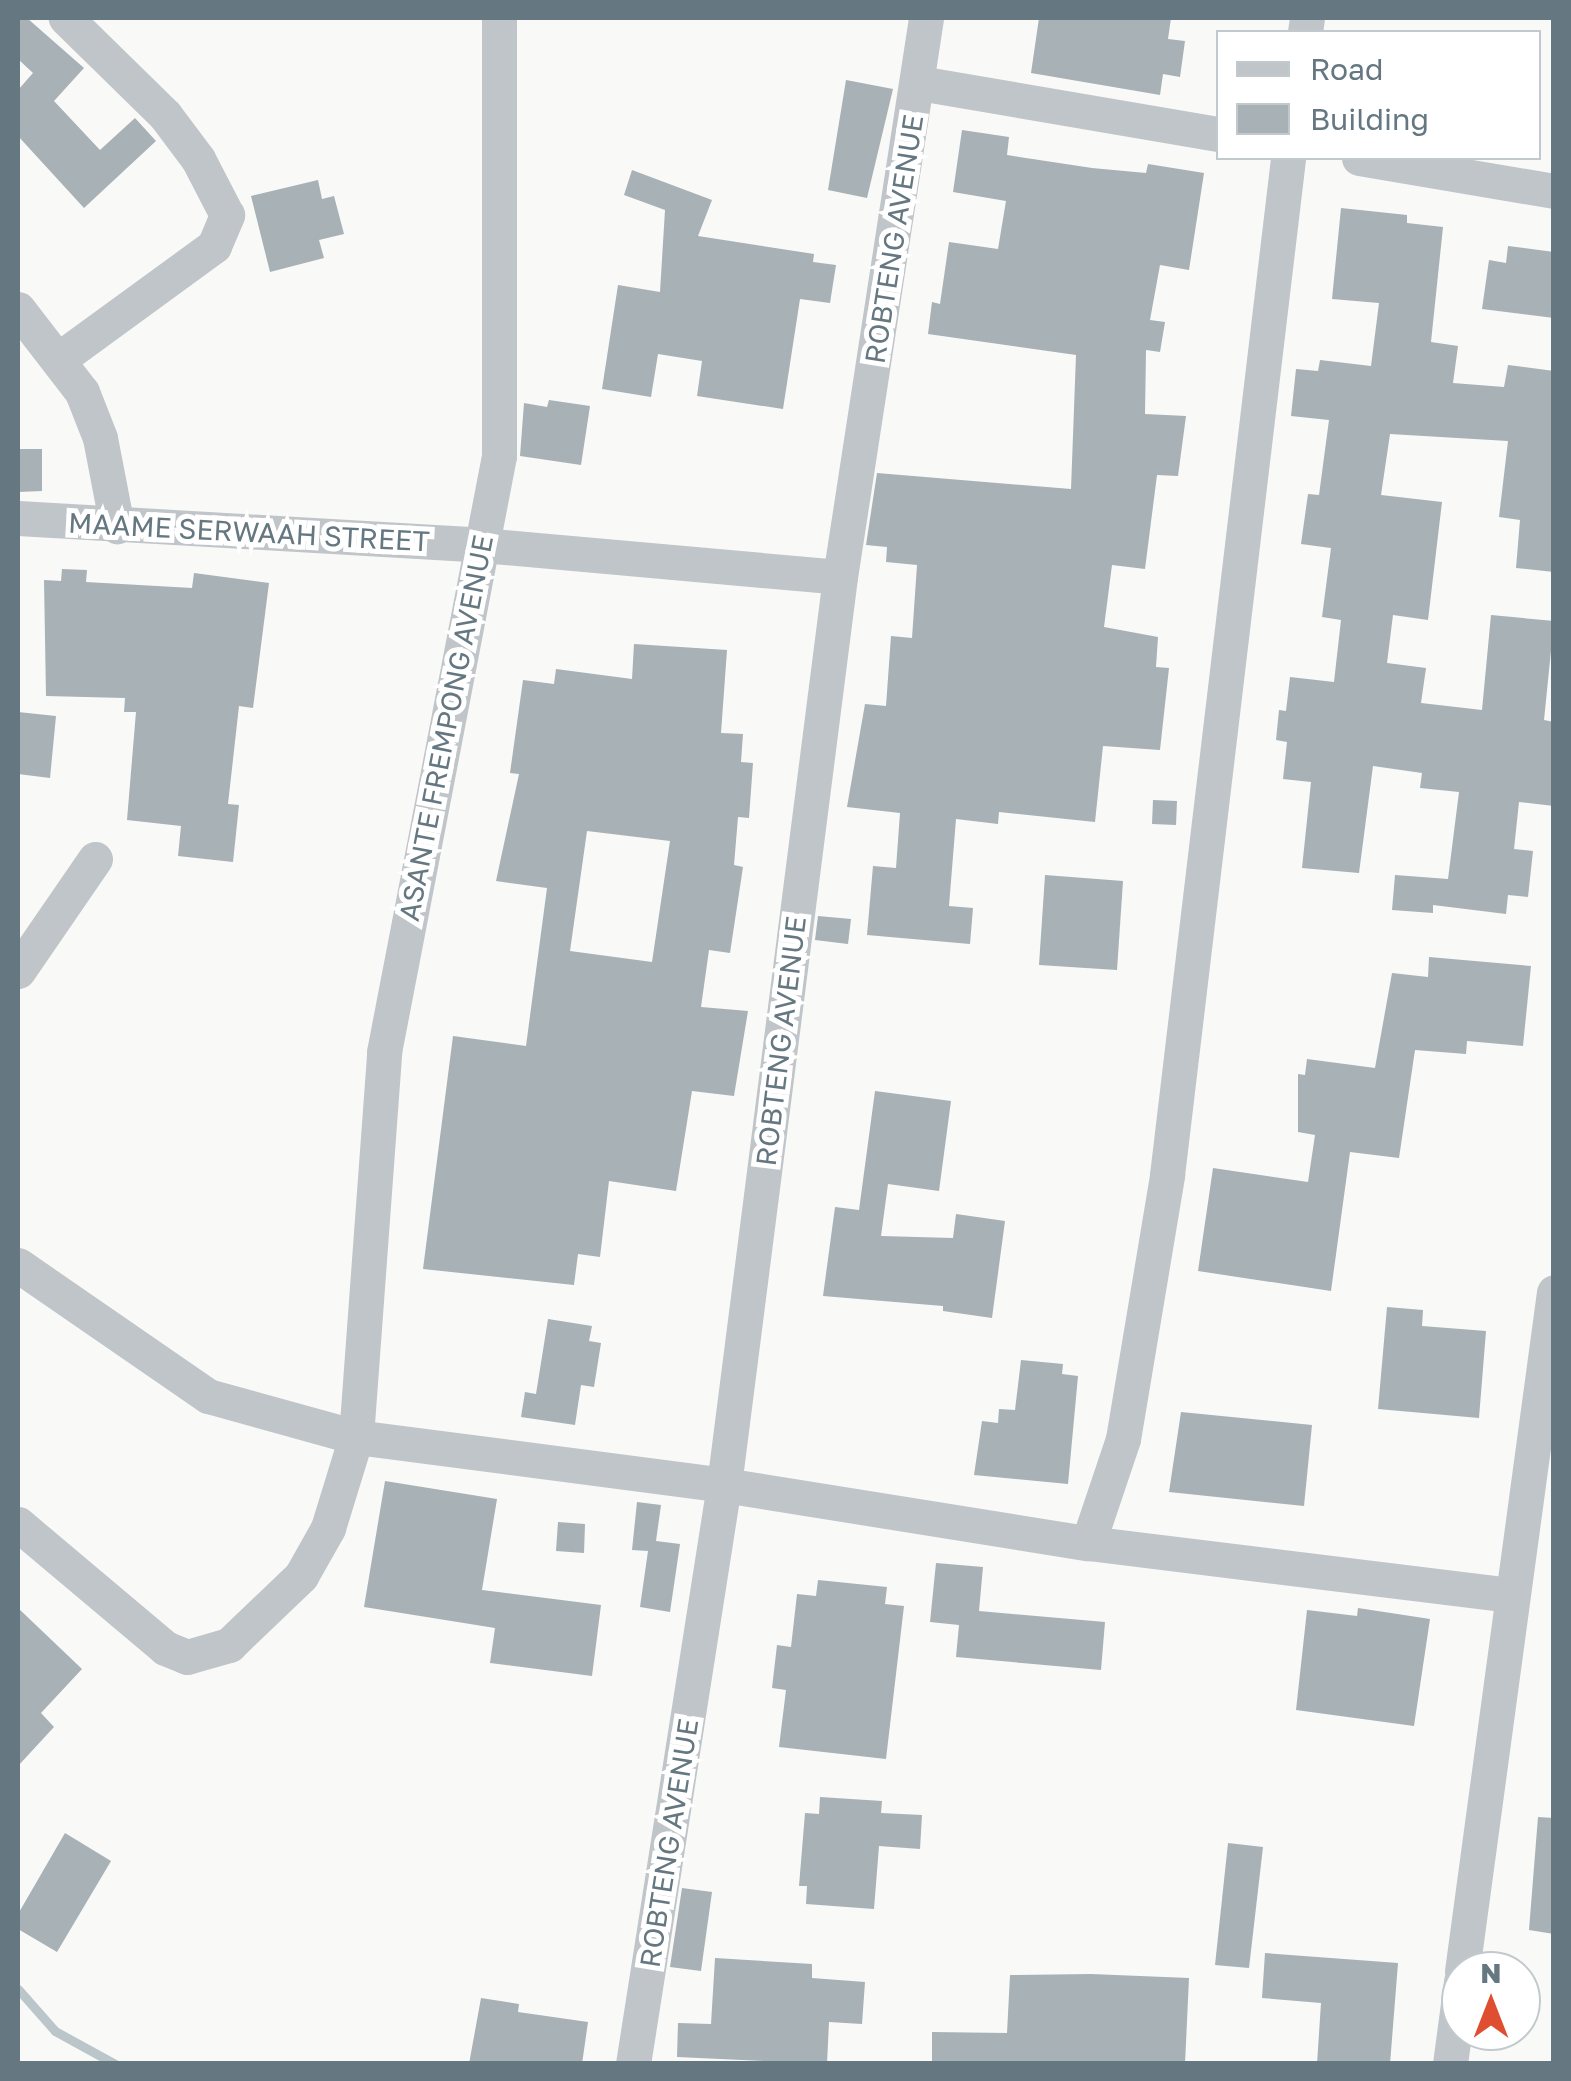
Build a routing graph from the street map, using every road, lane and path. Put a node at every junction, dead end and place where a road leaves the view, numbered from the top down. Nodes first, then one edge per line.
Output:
1 (66, 18) edge
2 (499, 18) edge
3 (926, 18) edge
4 (919, 83) junction
5 (1216, 134) edge
6 (1288, 160) edge
7 (1371, 160) edge
8 (1554, 190) edge
9 (18, 309) edge
10 (60, 359) junction
11 (18, 518) edge
12 (117, 526) junction
13 (482, 546) junction
14 (840, 578) junction
15 (96, 859) dead end
16 (18, 972) edge
17 (18, 1265) edge
18 (1554, 1292) edge
19 (356, 1437) junction
20 (724, 1485) junction
21 (18, 1524) edge
22 (1088, 1543) junction
23 (1512, 1595) junction
24 (1465, 1951) edge
25 (633, 2064) edge

1 - 10 street
2 - 13 street, ASANTE FREMPONG AVENUE
3 - 4 street, ROBTENG AVENUE
4 - 5 street
4 - 14 street, ROBTENG AVENUE
6 - 22 street
7 - 8 street
9 - 10 street
10 - 12 street
11 - 12 street, MAAME SERWAAH STREET
12 - 13 street, MAAME SERWAAH STREET
13 - 14 street, MAAME SERWAAH STREET
13 - 19 street, ASANTE FREMPONG AVENUE
14 - 20 street, ROBTENG AVENUE
15 - 16 street
17 - 19 street
18 - 23 street
19 - 20 street
19 - 21 street, ASANTE FREMPONG AVENUE
20 - 22 street
20 - 25 street, ROBTENG AVENUE
22 - 23 street
23 - 24 street

